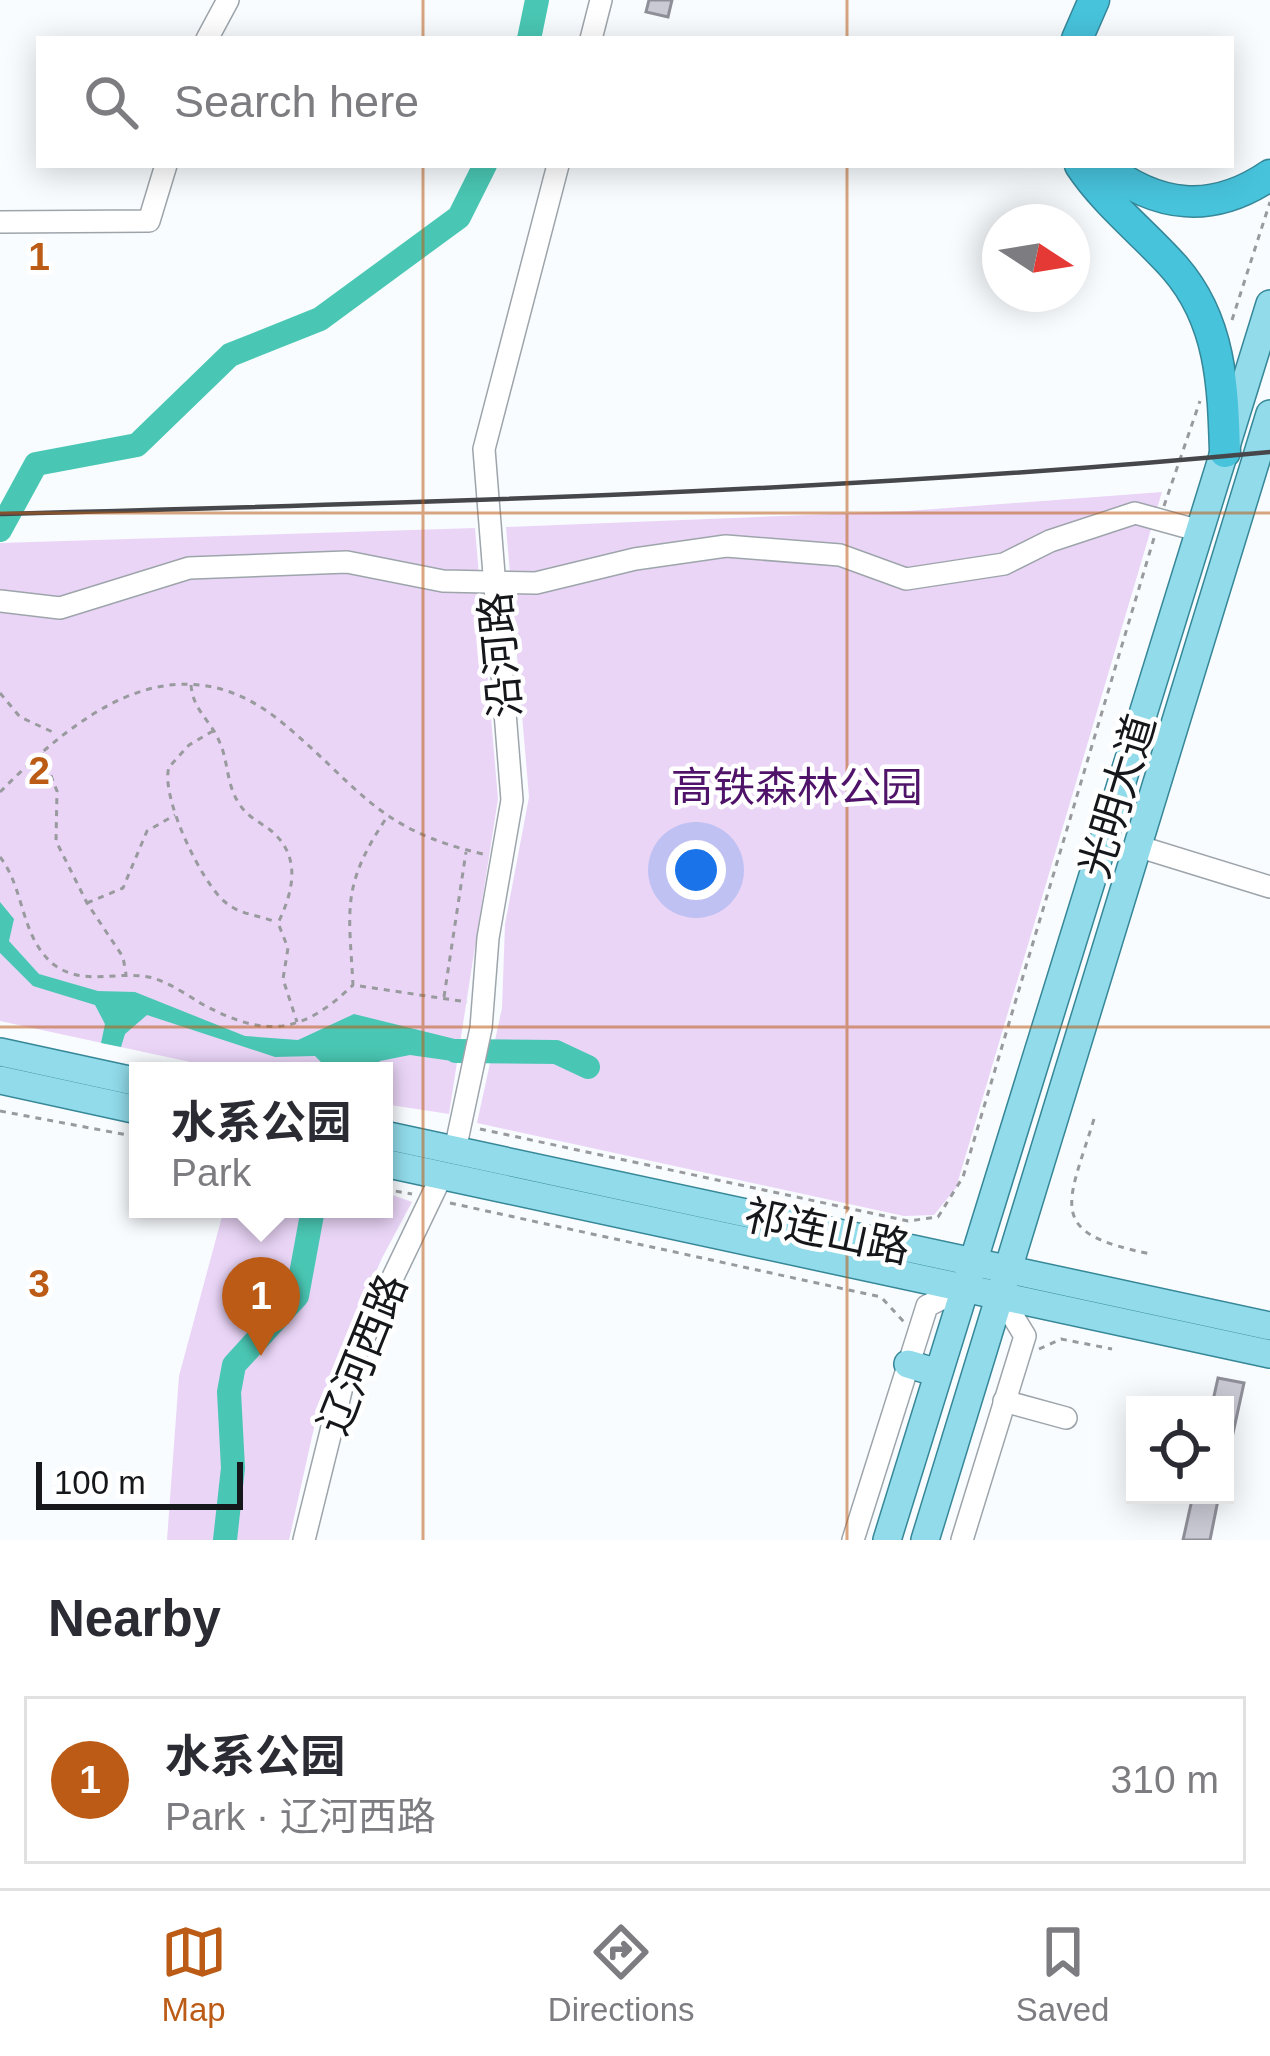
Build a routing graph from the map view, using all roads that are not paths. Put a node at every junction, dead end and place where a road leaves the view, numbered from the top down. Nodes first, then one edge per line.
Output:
1 (228, 0) edge
2 (601, 0) edge
3 (1075, 0) edge
4 (1094, 0) edge
5 (209, 36) edge
6 (592, 36) edge
7 (1060, 36) edge
8 (1078, 36) edge
9 (165, 168) edge
10 (557, 168) edge
11 (1083, 168) edge
12 (1107, 168) edge
13 (1270, 175) edge
14 (0, 223) edge
15 (1270, 304) edge
16 (1270, 413) edge
17 (1225, 452) junction
18 (1200, 531) junction
19 (494, 585) junction
20 (0, 602) edge
21 (1137, 846) junction
22 (1270, 887) edge
23 (0, 1052) edge
24 (0, 1080) edge
25 (129, 1080) edge
26 (129, 1108) edge
27 (393, 1141) edge
28 (393, 1165) edge
29 (443, 1175) junction
30 (967, 1275) junction
31 (1004, 1282) junction
32 (1270, 1326) edge
33 (1270, 1354) edge
34 (908, 1364) junction
35 (938, 1372) junction
36 (1004, 1401) junction
37 (1066, 1418) dead end
38 (304, 1540) edge
39 (854, 1540) edge
40 (887, 1540) edge
41 (925, 1540) edge
42 (962, 1540) edge

1 - 5 street
2 - 6 street
3 - 7 highway
4 - 8 highway
9 - 14 street
10 - 19 street, 沿河路
11 - 17 highway
12 - 13 highway
15 - 17 main road, 光明大道
16 - 21 main road, 光明大道
17 - 18 main road, 光明大道
18 - 19 street
18 - 30 main road, 光明大道
19 - 20 street
19 - 29 street, 沿河路
21 - 22 street
21 - 31 main road, 光明大道
23 - 25 main road
24 - 26 main road
27 - 29 main road, 祁连山路
28 - 29 main road, 祁连山路
29 - 30 main road, 祁连山路
29 - 38 street, 辽河西路
30 - 31 main road, 祁连山路
30 - 34 street
30 - 35 main road, 光明大道
31 - 32 main road, 祁连山路
31 - 33 main road, 祁连山路
31 - 36 street
31 - 41 main road, 光明大道
34 - 35 main road
34 - 39 street
35 - 40 main road, 光明大道
36 - 37 street
36 - 42 street

